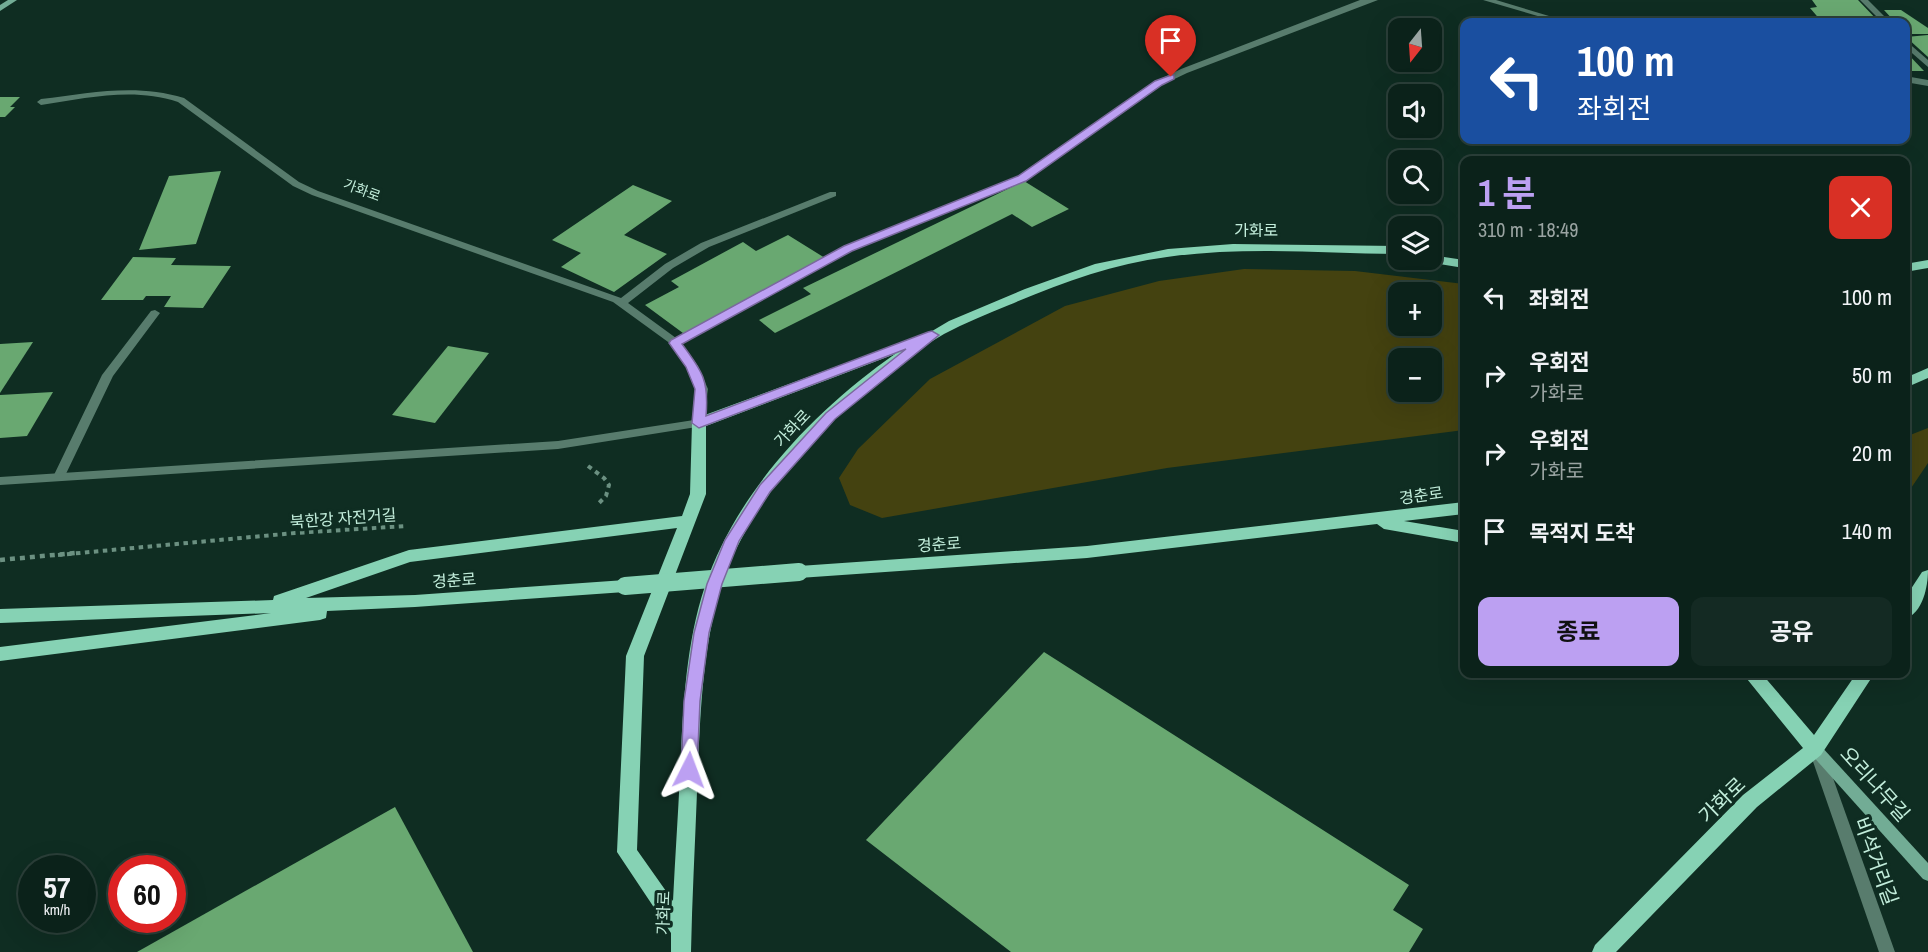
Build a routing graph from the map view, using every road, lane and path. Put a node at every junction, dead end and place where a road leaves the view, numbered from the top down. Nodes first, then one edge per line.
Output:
1 (13, 0) edge
2 (1374, 0) edge
3 (1487, 0) edge
4 (1864, 0) edge
5 (0, 9) edge
6 (1551, 18) edge
7 (1882, 18) edge
8 (1910, 47) edge
9 (1928, 65) edge
10 (1910, 80) edge
11 (1928, 83) edge
12 (41, 102) dead end
13 (833, 194) dead end
14 (1388, 251) edge
15 (1442, 252) edge
16 (1460, 254) edge
17 (1442, 261) edge
18 (1460, 263) edge
19 (1928, 264) edge
20 (1910, 267) edge
21 (622, 303) junction
22 (155, 313) dead end
23 (932, 335) junction
24 (675, 343) junction
25 (1928, 373) edge
26 (1910, 381) edge
27 (699, 423) junction
28 (558, 445) junction
29 (59, 477) junction
30 (0, 481) edge
31 (1460, 509) edge
32 (588, 510) dead end
33 (1369, 520) junction
34 (687, 521) junction
35 (415, 526) dead end
36 (1460, 536) edge
37 (0, 560) edge
38 (1928, 576) edge
39 (415, 601) junction
40 (1910, 604) edge
41 (266, 606) junction
42 (0, 616) edge
43 (0, 654) edge
44 (1755, 678) edge
45 (1862, 678) edge
46 (1815, 749) junction
47 (1928, 874) edge
48 (682, 931) junction
49 (681, 952) edge
50 (1602, 952) edge
51 (1887, 952) edge

1 - 5 street
2 - 24 street
3 - 6 street
4 - 7 street
8 - 9 street
10 - 11 street
12 - 21 street, 가화로
13 - 21 street
14 - 23 main road, 가화로
15 - 16 main road
17 - 18 main road
19 - 20 main road
21 - 24 street, 가화로
22 - 29 street
23 - 27 main road
23 - 48 main road, 가화로
24 - 27 street, 가화로
25 - 26 main road
27 - 28 street
27 - 34 main road
28 - 29 street
28 - 32 path
29 - 30 street
31 - 33 main road, 경춘로
33 - 36 main road
33 - 39 main road, 경춘로, bridge
34 - 41 main road
34 - 48 main road
35 - 37 path, 북한강 자전거길
38 - 40 main road
39 - 41 main road, 경춘로
39 - 43 main road, 경춘로
41 - 42 main road, 경춘로
44 - 46 main road
45 - 46 main road, 가화로
46 - 47 street, 오리나무길
46 - 50 main road, 가화로
46 - 51 street, 비석거리길
48 - 49 main road, 가화로

